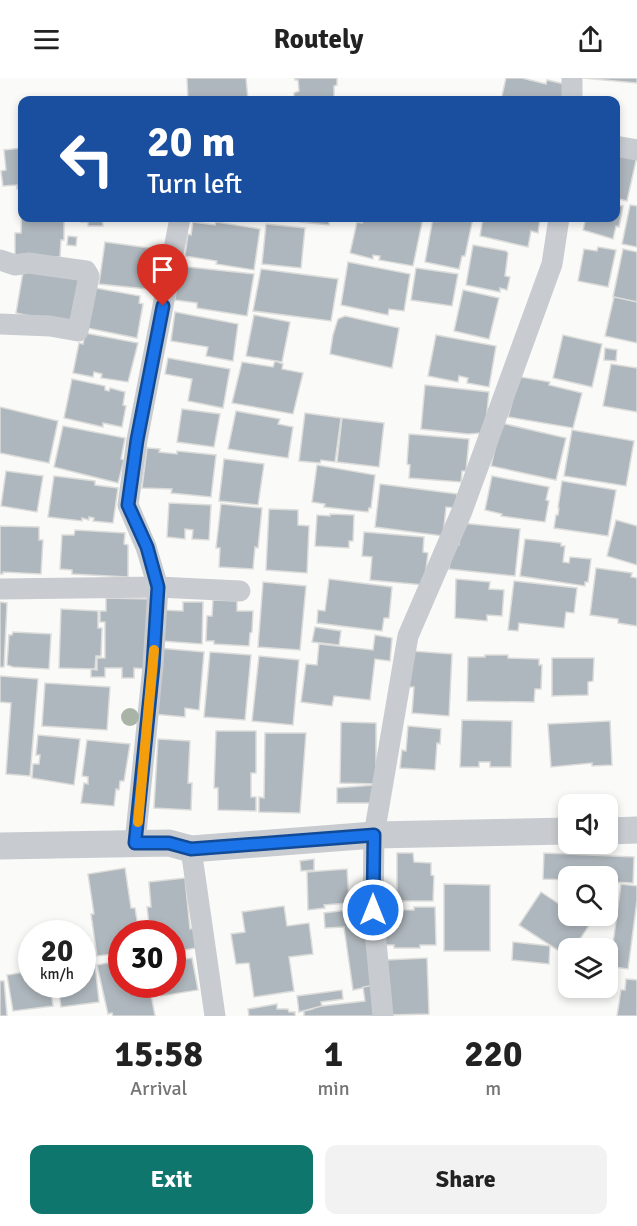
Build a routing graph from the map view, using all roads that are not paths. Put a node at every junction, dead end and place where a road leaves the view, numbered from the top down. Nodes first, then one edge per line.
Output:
1 (572, 78) edge
2 (572, 96) edge
3 (620, 147) edge
4 (637, 150) edge
5 (179, 222) edge
6 (558, 222) edge
7 (0, 260) edge
8 (0, 324) edge
9 (158, 587) junction
10 (0, 589) edge
11 (240, 591) dead end
12 (637, 830) edge
13 (558, 831) edge
14 (618, 831) edge
15 (374, 835) junction
16 (135, 843) junction
17 (0, 846) edge
18 (191, 849) junction
19 (215, 1016) edge
20 (383, 1016) edge

1 - 2 street
3 - 4 street
5 - 9 street
6 - 15 street
7 - 8 street
9 - 10 street
9 - 11 street
9 - 16 street
12 - 14 street
13 - 15 street
15 - 18 street
15 - 20 street
16 - 17 street
16 - 18 street
18 - 19 street

